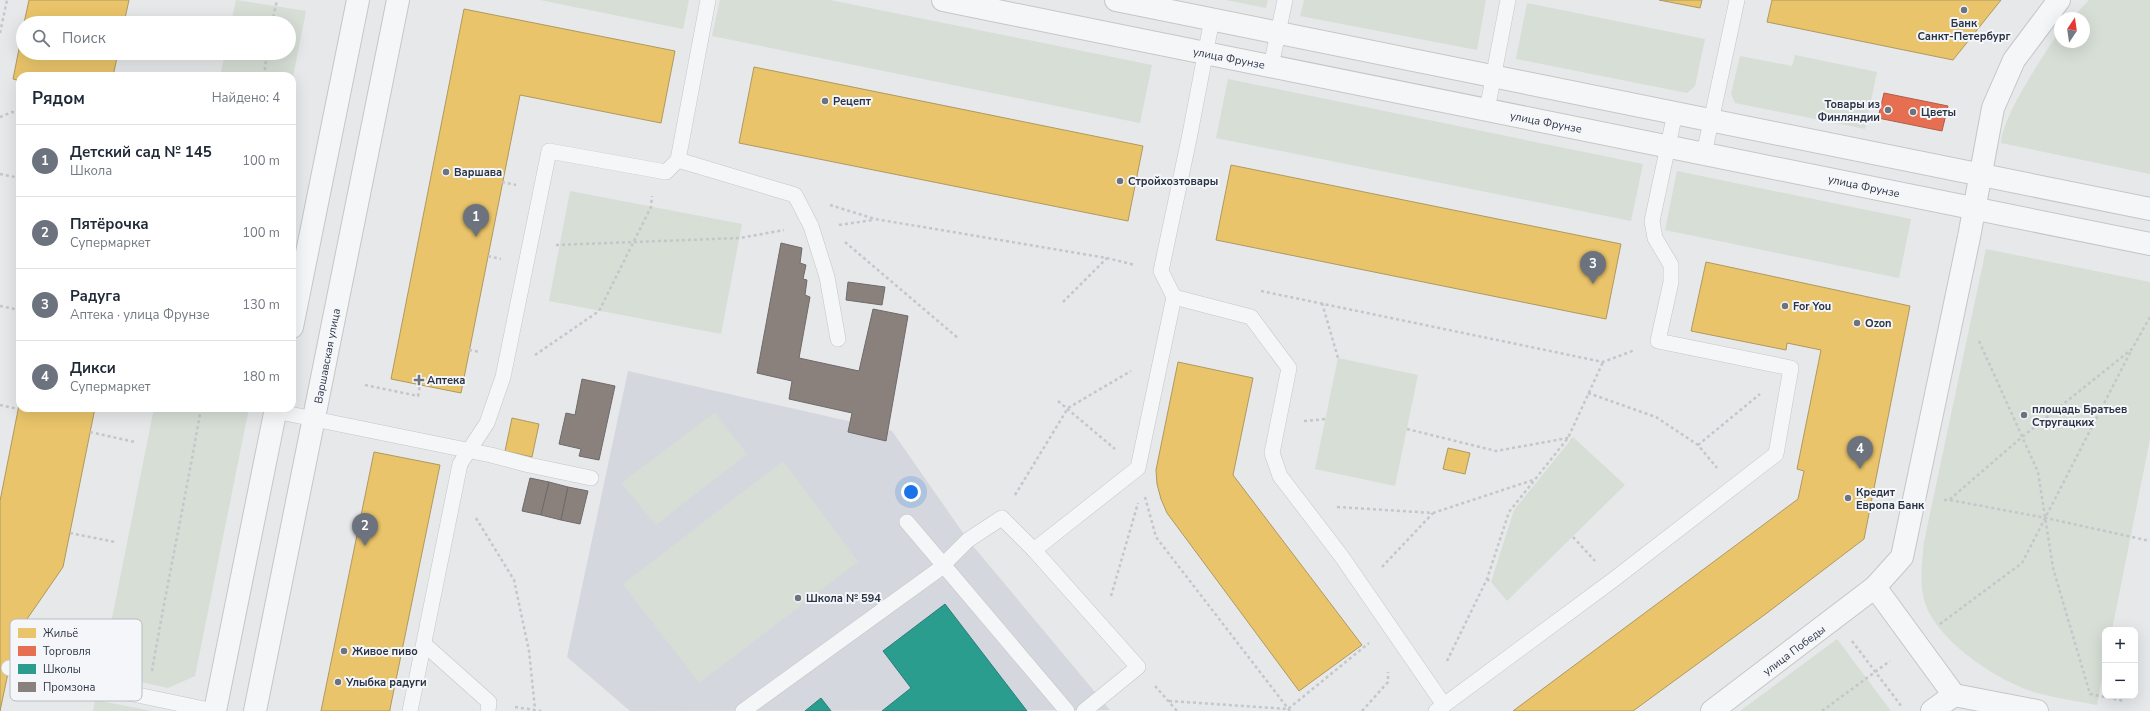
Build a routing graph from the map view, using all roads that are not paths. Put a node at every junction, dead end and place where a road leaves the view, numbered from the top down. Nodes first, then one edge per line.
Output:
1 (358, 0) edge
2 (398, 0) edge
3 (708, 0) edge
4 (943, 0) edge
5 (1116, 0) edge
6 (1285, 0) edge
7 (1508, 0) edge
8 (1737, 0) edge
9 (2059, 0) edge
10 (1212, 19) junction
11 (1278, 33) junction
12 (1205, 53) junction
13 (1271, 66) junction
14 (1494, 77) junction
15 (1487, 110) junction
16 (1675, 113) junction
17 (1711, 120) junction
18 (1668, 146) junction
19 (1704, 154) junction
20 (678, 160) junction
21 (1980, 175) junction
22 (1974, 209) junction
23 (2150, 209) edge
24 (2150, 244) edge
25 (1174, 297) junction
26 (296, 306) edge
27 (838, 339) dead end
28 (274, 412) edge
29 (287, 412) edge
30 (314, 419) junction
31 (469, 450) junction
32 (591, 478) dead end
33 (907, 522) dead end
34 (1034, 550) junction
35 (942, 565) junction
36 (1875, 587) junction
37 (424, 644) junction
38 (1954, 695) junction
39 (142, 696) edge
40 (1440, 708) edge
41 (214, 711) edge
42 (255, 711) edge
43 (410, 711) edge
44 (488, 711) edge
45 (743, 711) edge
46 (1067, 711) edge
47 (1084, 711) edge
48 (1712, 711) edge
49 (1932, 711) edge
50 (2037, 711) edge

1 - 26 street
2 - 30 street, Варшавская улица
3 - 20 lane
4 - 12 street, улица Фрунзе
5 - 10 street
6 - 11 lane
7 - 14 lane
8 - 17 lane
9 - 21 street
10 - 11 street
10 - 12 lane
11 - 13 lane
11 - 14 street
12 - 13 street, улица Фрунзе
12 - 25 lane
13 - 15 street, улица Фрунзе
14 - 15 lane
14 - 16 street
15 - 18 street, улица Фрунзе
16 - 17 street
16 - 18 lane
17 - 19 lane
17 - 21 street
18 - 19 street, улица Фрунзе
18 - 40 lane
19 - 22 street, улица Фрунзе
20 - 27 lane
20 - 31 lane
21 - 22 street
21 - 23 street
22 - 24 street, улица Фрунзе
22 - 36 street
25 - 34 lane
25 - 40 lane
28 - 41 street
29 - 30 lane
30 - 31 lane
30 - 42 street, Варшавская улица
31 - 32 lane
31 - 37 lane
33 - 35 lane
34 - 35 lane
34 - 47 lane
35 - 45 lane
35 - 46 lane
36 - 38 street
36 - 48 street, улица Победы
37 - 43 lane
37 - 44 lane
38 - 49 street
38 - 50 street
39 - 41 lane

